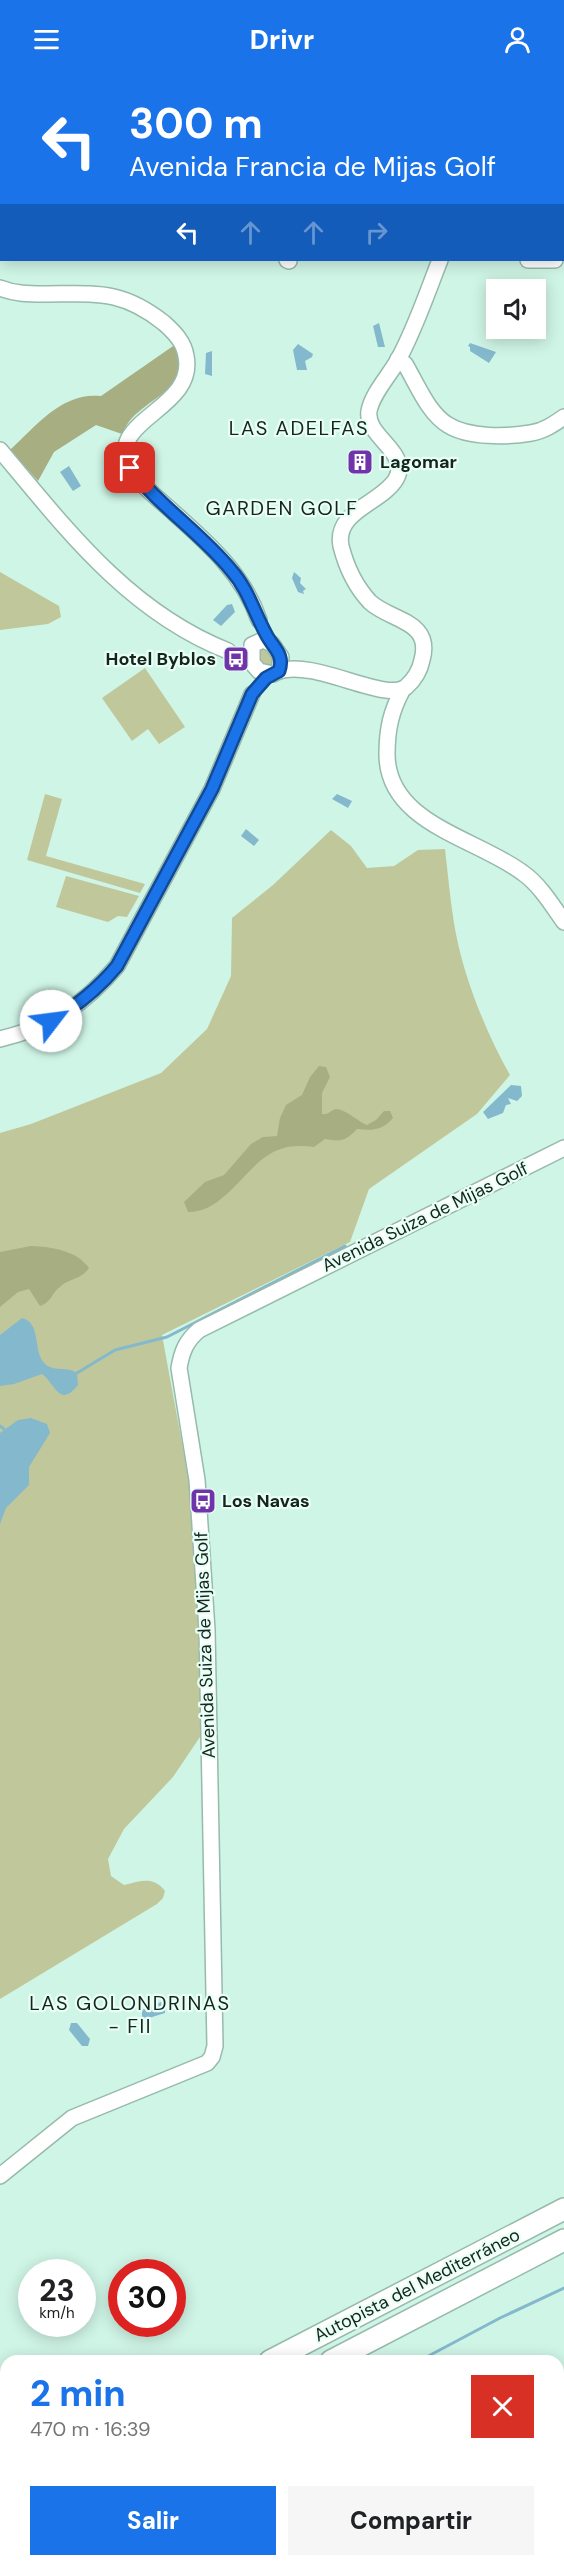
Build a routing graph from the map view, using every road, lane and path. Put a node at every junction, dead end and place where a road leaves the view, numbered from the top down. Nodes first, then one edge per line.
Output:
1 (440, 261) edge
2 (0, 288) edge
3 (399, 359) junction
4 (564, 417) edge
5 (3, 459) edge
6 (259, 620) junction
7 (272, 644) junction
8 (253, 655) junction
9 (274, 673) junction
10 (372, 688) junction
11 (403, 689) junction
12 (252, 694) junction
13 (388, 727) junction
14 (564, 922) edge
15 (0, 1039) edge
16 (564, 1148) edge
17 (0, 2176) edge
18 (564, 2209) edge
19 (564, 2240) edge
20 (282, 2355) edge
21 (343, 2355) edge

1 - 3 street
2 - 6 street
3 - 4 street
3 - 11 street
5 - 8 street
6 - 7 street
6 - 8 street
7 - 8 street
7 - 9 street
8 - 9 street
8 - 12 street
9 - 10 street
9 - 12 street
10 - 11 street
10 - 13 street
11 - 13 street
12 - 15 street
13 - 14 street
16 - 17 street, Avenida Suiza de Mijas Golf
18 - 20 highway, Autopista del Mediterráneo
19 - 21 highway, Autopista del Mediterráneo

